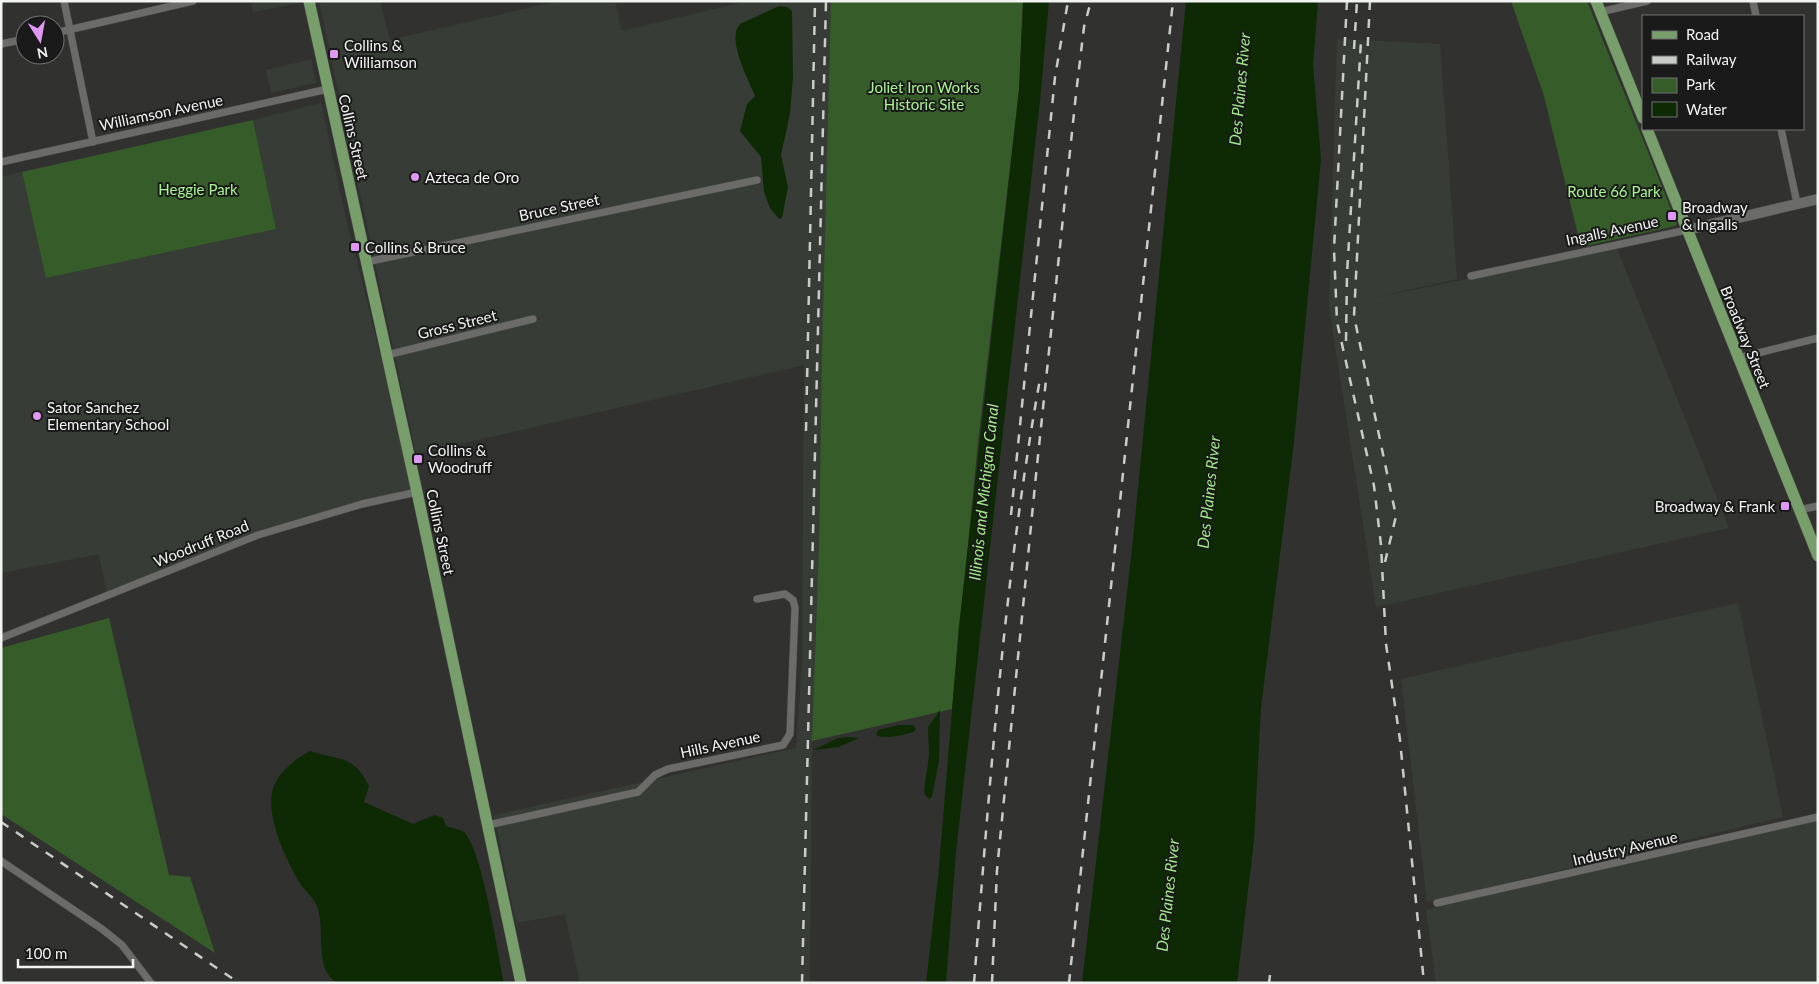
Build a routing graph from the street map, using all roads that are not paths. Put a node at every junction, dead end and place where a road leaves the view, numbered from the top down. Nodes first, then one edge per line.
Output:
1 (64, 1) edge
2 (193, 1) edge
3 (309, 1) edge
4 (1596, 1) edge
5 (1647, 1) edge
6 (1753, 1) edge
7 (1600, 12) junction
8 (1756, 15) edge
9 (70, 30) junction
10 (65, 31) edge
11 (15, 41) edge
12 (1, 44) edge
13 (328, 89) junction
14 (1642, 116) edge
15 (1647, 130) edge
16 (1781, 130) edge
17 (93, 142) junction
18 (1, 162) edge
19 (757, 180) dead end
20 (1818, 199) edge
21 (1797, 204) junction
22 (1687, 230) junction
23 (366, 262) junction
24 (1471, 276) dead end
25 (533, 319) dead end
26 (1818, 338) edge
27 (387, 355) junction
28 (1738, 358) junction
29 (418, 492) junction
30 (1818, 506) edge
31 (1799, 510) junction
32 (1818, 556) edge
33 (757, 599) dead end
34 (1, 638) edge
35 (1818, 817) edge
36 (488, 825) junction
37 (1, 861) edge
38 (1437, 903) dead end
39 (151, 983) edge
40 (521, 983) edge

1 - 9 street
2 - 9 street
3 - 13 main road, Collins Street
4 - 7 main road
5 - 7 street
6 - 8 street
7 - 14 main road
9 - 10 street
9 - 17 street
11 - 12 street
13 - 17 street, Williamson Avenue
13 - 23 main road, Collins Street
15 - 22 main road, Broadway Street
16 - 21 street
17 - 18 street, Williamson Avenue
19 - 23 street, Bruce Street
20 - 21 street, Ingalls Avenue
21 - 22 street, Ingalls Avenue
22 - 24 street, Ingalls Avenue
22 - 28 main road, Broadway Street
23 - 27 main road, Collins Street
25 - 27 street, Gross Street
26 - 28 street
27 - 29 main road, Collins Street
28 - 31 main road, Broadway Street
29 - 34 street, Woodruff Road
29 - 36 main road, Collins Street
30 - 31 street
31 - 32 main road, Broadway Street
33 - 36 street, Hills Avenue
35 - 38 street, Industry Avenue
36 - 40 main road, Collins Street
37 - 39 street

